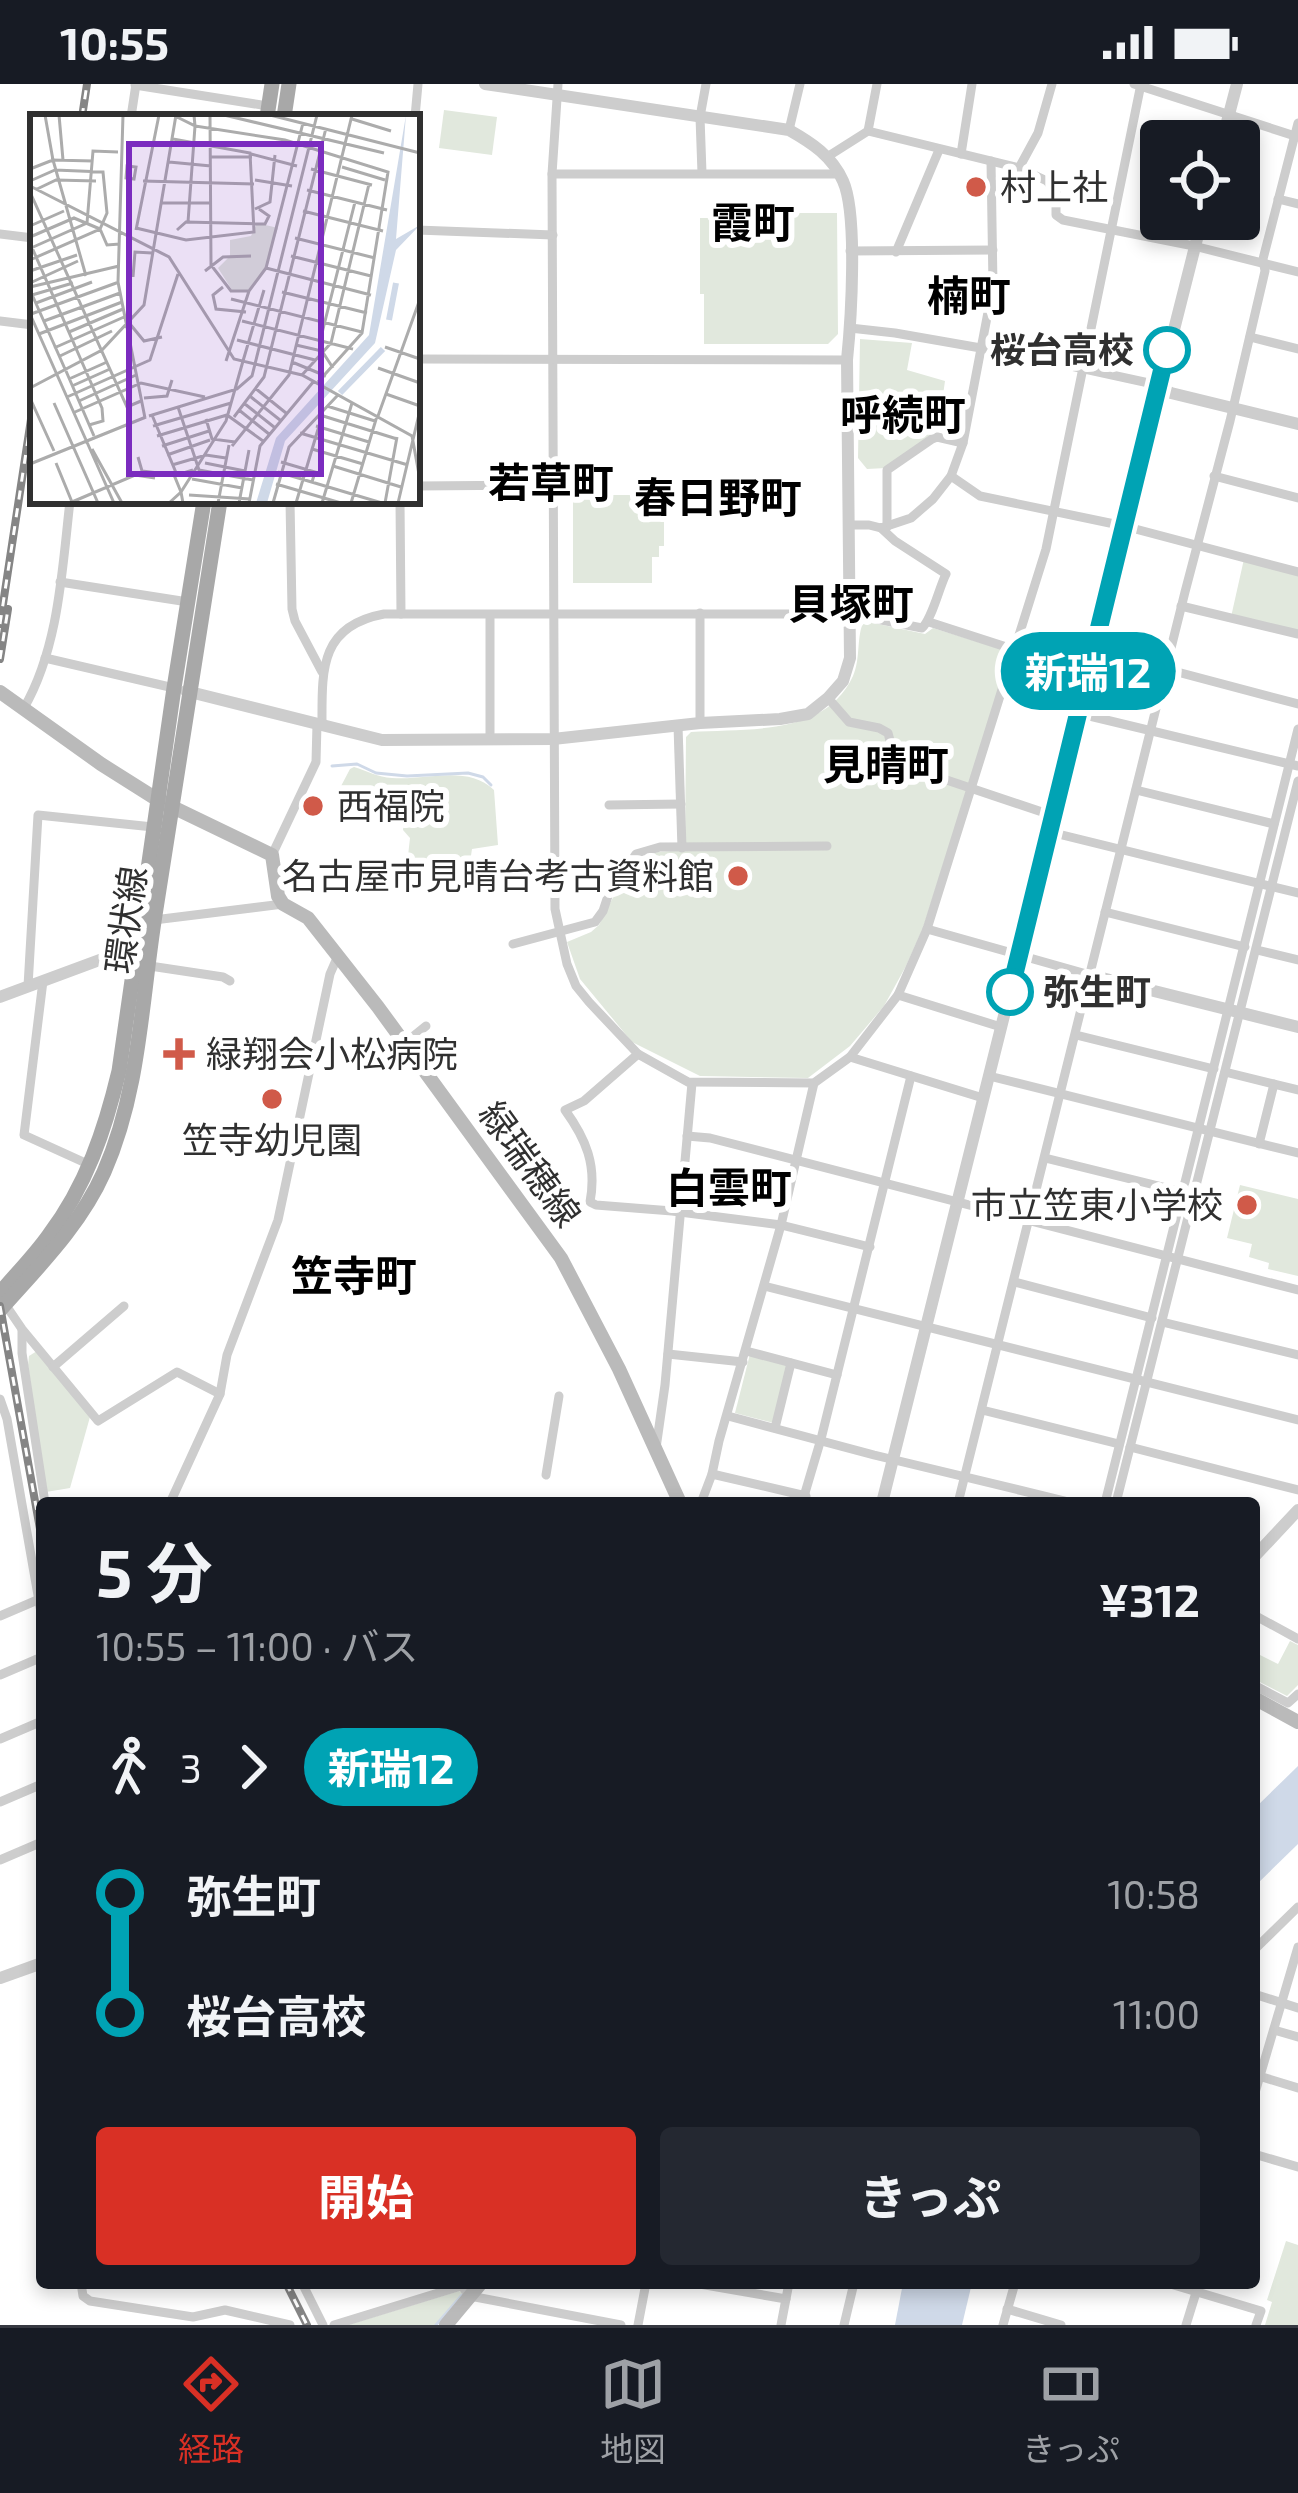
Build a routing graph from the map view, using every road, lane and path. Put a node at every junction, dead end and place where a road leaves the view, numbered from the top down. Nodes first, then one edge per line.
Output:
1 (136, 84) edge
2 (272, 84) edge
3 (289, 84) edge
4 (418, 84) edge
5 (485, 84) edge
6 (706, 84) edge
7 (800, 84) edge
8 (877, 84) edge
9 (972, 84) edge
10 (1052, 84) edge
11 (1237, 84) edge
12 (1138, 85) edge
13 (557, 90) edge
14 (268, 112) edge
15 (131, 114) edge
16 (284, 114) edge
17 (415, 114) edge
18 (1229, 114) junction
19 (700, 117) junction
20 (1227, 120) edge
21 (1298, 123) edge
22 (789, 130) junction
23 (868, 131) junction
24 (1296, 136) edge
25 (939, 150) junction
26 (961, 154) junction
27 (827, 157) junction
28 (991, 161) junction
29 (1019, 168) junction
30 (702, 173) junction
31 (552, 174) junction
32 (839, 174) junction
33 (1278, 199) junction
34 (1298, 204) edge
35 (1111, 229) junction
36 (420, 230) edge
37 (0, 234) edge
38 (553, 235) junction
39 (30, 238) edge
40 (1196, 240) edge
41 (1194, 246) junction
42 (993, 250) junction
43 (850, 251) junction
44 (896, 252) junction
45 (1264, 265) junction
46 (1298, 272) edge
47 (0, 321) edge
48 (30, 325) edge
49 (850, 328) junction
50 (1250, 338) junction
51 (1298, 349) edge
52 (982, 350) junction
53 (420, 358) edge
54 (554, 359) junction
55 (847, 359) junction
56 (1083, 369) junction
57 (1158, 386) junction
58 (1234, 408) junction
59 (1298, 424) edge
60 (963, 443) junction
61 (951, 476) junction
62 (1214, 476) junction
63 (552, 485) junction
64 (420, 486) edge
65 (1298, 498) edge
66 (70, 504) edge
67 (204, 504) edge
68 (220, 504) edge
69 (290, 504) edge
70 (400, 504) edge
71 (1054, 512) junction
72 (849, 525) junction
73 (1124, 526) junction
74 (884, 527) junction
75 (1196, 545) junction
76 (1298, 572) edge
77 (60, 582) junction
78 (188, 602) junction
79 (1181, 606) junction
80 (552, 613) junction
81 (400, 614) junction
82 (700, 614) junction
83 (850, 614) junction
84 (490, 616) junction
85 (929, 622) junction
86 (1298, 634) edge
87 (1015, 651) junction
88 (45, 658) junction
89 (1166, 668) junction
90 (322, 672) junction
91 (1088, 674) junction
92 (173, 688) junction
93 (0, 692) edge
94 (191, 693) junction
95 (828, 698) junction
96 (1298, 704) edge
97 (24, 708) junction
98 (1076, 713) junction
99 (700, 724) junction
100 (319, 725) junction
101 (678, 726) junction
102 (1298, 729) edge
103 (1151, 730) junction
104 (490, 739) junction
105 (553, 740) junction
106 (1293, 764) edge
107 (1298, 781) edge
108 (971, 790) junction
109 (1136, 790) junction
110 (166, 803) junction
111 (681, 804) junction
112 (609, 805) dead end
113 (1054, 816) junction
114 (1274, 824) junction
115 (153, 827) junction
116 (1292, 828) edge
117 (1050, 832) junction
118 (827, 846) dead end
119 (682, 848) junction
120 (1121, 850) junction
121 (272, 855) junction
122 (1260, 884) junction
123 (1272, 886) junction
124 (1298, 893) edge
125 (283, 904) junction
126 (1105, 912) junction
127 (154, 920) junction
128 (927, 929) junction
129 (560, 932) junction
130 (513, 944) dead end
131 (144, 945) junction
132 (1251, 948) junction
133 (1019, 957) junction
134 (337, 958) junction
135 (1298, 959) edge
136 (150, 966) junction
137 (1090, 975) junction
138 (43, 981) junction
139 (230, 981) dead end
140 (28, 986) junction
141 (898, 995) junction
142 (0, 997) edge
143 (1235, 1011) junction
144 (426, 1026) dead end
145 (1298, 1027) edge
146 (1001, 1028) junction
147 (1076, 1035) junction
148 (405, 1043) junction
149 (638, 1054) junction
150 (850, 1058) junction
151 (1220, 1070) junction
152 (911, 1076) junction
153 (989, 1076) junction
154 (692, 1083) junction
155 (814, 1083) junction
156 (1274, 1084) junction
157 (1298, 1090) edge
158 (1060, 1094) junction
159 (983, 1098) junction
160 (1205, 1130) junction
161 (687, 1136) junction
162 (1259, 1144) junction
163 (1298, 1154) edge
164 (1045, 1158) junction
165 (796, 1160) junction
166 (91, 1165) junction
167 (885, 1184) junction
168 (1183, 1192) junction
169 (957, 1202) junction
170 (681, 1212) junction
171 (1029, 1221) junction
172 (782, 1225) junction
173 (869, 1247) junction
174 (1172, 1259) junction
175 (1015, 1282) junction
176 (764, 1286) junction
177 (1298, 1290) edge
178 (2, 1302) edge
179 (124, 1306) dead end
180 (854, 1308) junction
181 (1157, 1320) junction
182 (926, 1326) junction
183 (22, 1329) junction
184 (998, 1344) junction
185 (668, 1354) junction
186 (1298, 1354) edge
187 (745, 1357) junction
188 (791, 1363) junction
189 (53, 1366) junction
190 (837, 1375) junction
191 (1142, 1380) junction
192 (220, 1394) junction
193 (559, 1396) dead end
194 (0, 1399) edge
195 (982, 1410) junction
196 (728, 1415) junction
197 (1297, 1417) edge
198 (775, 1428) junction
199 (821, 1439) junction
200 (1124, 1446) junction
201 (656, 1449) junction
202 (893, 1458) junction
203 (712, 1474) junction
204 (546, 1475) dead end
205 (964, 1476) junction
206 (1298, 1490) edge
207 (44, 1497) edge
208 (173, 1497) edge
209 (677, 1497) edge
210 (703, 1497) edge
211 (797, 1497) edge
212 (805, 1497) edge
213 (883, 1497) edge
214 (959, 1497) edge
215 (1049, 1497) edge
216 (1107, 1497) edge
217 (1117, 1497) edge
218 (1298, 1510) edge
219 (1260, 1548) edge
220 (36, 1577) edge
221 (36, 1601) edge
222 (0, 1616) edge
223 (1260, 1618) edge
224 (1295, 1632) edge
225 (36, 1660) edge
226 (0, 1676) edge
227 (1260, 1688) edge
228 (1298, 1694) edge
229 (1260, 1701) edge
230 (1298, 1722) edge
231 (36, 1724) edge
232 (0, 1739) edge
233 (36, 1787) edge
234 (0, 1802) edge
235 (36, 1845) edge
236 (0, 1860) edge
237 (1298, 1907) edge
238 (1282, 1923) junction
239 (1298, 1928) edge
240 (1260, 1944) edge
241 (1297, 1954) edge
242 (36, 1965) edge
243 (0, 1978) edge
244 (1260, 1996) edge
245 (1282, 2003) junction
246 (1298, 2008) edge
247 (1274, 2030) junction
248 (1298, 2037) edge
249 (1260, 2067) edge
250 (1260, 2076) edge
251 (1298, 2088) edge
252 (1260, 2156) edge
253 (1298, 2167) edge
254 (82, 2289) edge
255 (305, 2289) edge
256 (460, 2289) edge
257 (463, 2289) edge
258 (467, 2289) edge
259 (645, 2289) edge
260 (736, 2289) edge
261 (787, 2289) edge
262 (853, 2289) edge
263 (1013, 2289) edge
264 (1196, 2289) edge
265 (1202, 2289) edge
266 (786, 2299) junction
267 (1007, 2309) junction
268 (183, 2320) edge
269 (290, 2325) edge
270 (323, 2325) edge
271 (334, 2325) edge
272 (446, 2325) edge
273 (621, 2325) edge
274 (638, 2325) edge
275 (781, 2325) edge
276 (844, 2325) edge
277 (1004, 2325) edge
278 (1061, 2325) edge
279 (1186, 2325) edge
280 (1256, 2325) edge

1 - 14 street
1 - 15 street
2 - 14 main road
3 - 16 main road
4 - 17 street
5 - 13 street
6 - 19 street
7 - 22 street
8 - 23 street
9 - 26 street
10 - 29 street
11 - 18 street
12 - 18 street
12 - 35 street
13 - 19 street
13 - 31 street
18 - 20 street
18 - 24 street
19 - 22 street
19 - 30 street
21 - 24 street
22 - 27 street
23 - 25 street
23 - 27 street
24 - 33 street
25 - 26 street
25 - 44 street
26 - 28 street
27 - 32 street
28 - 29 street
28 - 42 street
29 - 35 street
30 - 31 street
30 - 32 street
31 - 38 street
32 - 43 street
33 - 34 street
33 - 45 street
35 - 41 street
35 - 56 street
36 - 38 street
37 - 39 street
38 - 54 street
40 - 41 street
41 - 45 street
41 - 57 street
42 - 44 street
42 - 52 street
43 - 44 street
43 - 49 street
45 - 46 street
45 - 50 street
47 - 48 street
49 - 52 street
49 - 55 street
50 - 51 street
50 - 58 street
52 - 56 street
52 - 60 street
53 - 54 street
54 - 55 street
54 - 63 street
55 - 72 street
56 - 57 street
56 - 71 street
57 - 58 street
57 - 73 street
58 - 59 street
58 - 62 street
60 - 61 street
60 - 74 street
61 - 71 street
61 - 74 street
62 - 65 street
62 - 75 street
63 - 64 street
63 - 80 street
66 - 77 street
67 - 78 main road, 環状線
68 - 94 main road, 環状線
69 - 90 street
70 - 81 street
71 - 73 street
71 - 87 street
72 - 74 street
72 - 83 street
73 - 75 street
73 - 91 street
74 - 85 street
75 - 76 street
75 - 79 street
77 - 78 street
77 - 88 street
78 - 92 main road, 環状線
79 - 86 street
79 - 89 street
80 - 82 street
80 - 84 street
80 - 105 street
81 - 84 street
81 - 90 street
82 - 83 street
82 - 99 street
83 - 85 street
83 - 95 street
84 - 104 street
85 - 87 street
87 - 91 street
87 - 108 street
88 - 92 street
88 - 97 street
89 - 96 street
89 - 103 street
90 - 100 street
91 - 98 street
92 - 94 street
92 - 110 main road, 環状線
93 - 97 main road
94 - 100 street
94 - 110 main road, 環状線
95 - 99 street
95 - 108 street
97 - 110 main road
98 - 103 street
98 - 113 street
99 - 101 street
100 - 104 street
100 - 121 street
101 - 105 street
101 - 111 street
102 - 106 street
103 - 106 street
103 - 109 street
104 - 105 street
105 - 129 street
106 - 114 street
107 - 116 street
108 - 113 street
108 - 128 street
109 - 114 street
109 - 120 street
110 - 115 main road, 環状線
110 - 121 main road
110 - 127 main road, 環状線
111 - 112 street
111 - 119 street
113 - 117 street
114 - 122 street
115 - 131 main road, 環状線
115 - 140 street
116 - 123 street
117 - 120 street
117 - 133 street
118 - 119 street
119 - 129 street
120 - 122 street
120 - 126 street
121 - 125 main road
122 - 123 street
122 - 132 street
123 - 124 street
123 - 132 street
125 - 127 street
125 - 134 main road, 緑瑞穂線
126 - 132 street
126 - 137 street
127 - 131 main road, 環状線
128 - 133 street
128 - 141 street
129 - 130 street
129 - 149 street
131 - 136 main road, 環状線
131 - 138 street
131 - 166 main road, 環状線
132 - 135 street
132 - 143 street
133 - 137 street
133 - 146 street
134 - 148 main road, 緑瑞穂線
134 - 192 street
136 - 139 street
136 - 178 main road, 環状線
137 - 143 street
137 - 147 street
138 - 140 street
138 - 166 street
140 - 142 street
141 - 146 street
141 - 150 street
143 - 145 street
143 - 151 street
144 - 148 street
146 - 153 street
147 - 151 street
147 - 158 street
148 - 201 main road, 緑瑞穂線
149 - 154 street
149 - 170 street
150 - 152 street
150 - 155 street
151 - 156 street
151 - 160 street
152 - 159 street
152 - 167 street
153 - 158 street
153 - 159 street
154 - 155 street
154 - 161 street
155 - 165 street
156 - 157 street
156 - 162 street
158 - 160 street
158 - 164 street
159 - 169 street
160 - 162 street
160 - 168 street
160 - 174 street
161 - 165 street
161 - 170 street
162 - 163 street
164 - 168 street
164 - 171 street
165 - 167 street
165 - 172 street
166 - 178 main road, 環状線
167 - 169 street
167 - 173 street
168 - 174 street
169 - 171 street
169 - 182 street
170 - 172 street
170 - 185 street
171 - 174 street
171 - 175 street
172 - 173 street
172 - 176 street
173 - 180 street
174 - 177 street
174 - 181 street
175 - 181 street
175 - 184 street
176 - 180 street
176 - 187 street
178 - 183 street
179 - 189 street
180 - 182 street
180 - 190 street
181 - 186 street
181 - 191 street
182 - 184 street
182 - 202 street
183 - 189 street
183 - 207 street
184 - 191 street
184 - 195 street
185 - 187 street
185 - 201 street
187 - 188 street
187 - 196 street
188 - 190 street
188 - 198 street
189 - 192 street
190 - 199 street
191 - 197 street
191 - 200 street
192 - 208 street
193 - 204 street
194 - 220 street
195 - 200 street
195 - 205 street
196 - 198 street
196 - 203 street
198 - 199 street
199 - 202 street
199 - 212 street
200 - 206 street
200 - 216 street
200 - 217 street
201 - 209 main road, 緑瑞穂線
202 - 205 street
202 - 213 street
203 - 210 street
203 - 211 street
205 - 214 street
205 - 215 street
218 - 219 street
221 - 222 street
223 - 224 street
225 - 226 street
227 - 228 street
229 - 230 main road
231 - 232 street
233 - 234 street
235 - 236 street
237 - 238 street
238 - 239 street
238 - 240 street
241 - 245 street
242 - 243 street
244 - 245 street
245 - 246 street
245 - 247 street
247 - 248 street
247 - 249 street
250 - 251 street
252 - 253 street
254 - 268 street
255 - 270 street
256 - 271 street
257 - 272 main road
258 - 273 street
259 - 274 street
260 - 266 street
261 - 266 street
262 - 276 street
263 - 267 street
264 - 279 street
265 - 280 street
266 - 275 street
267 - 277 street
267 - 278 street
268 - 269 street

